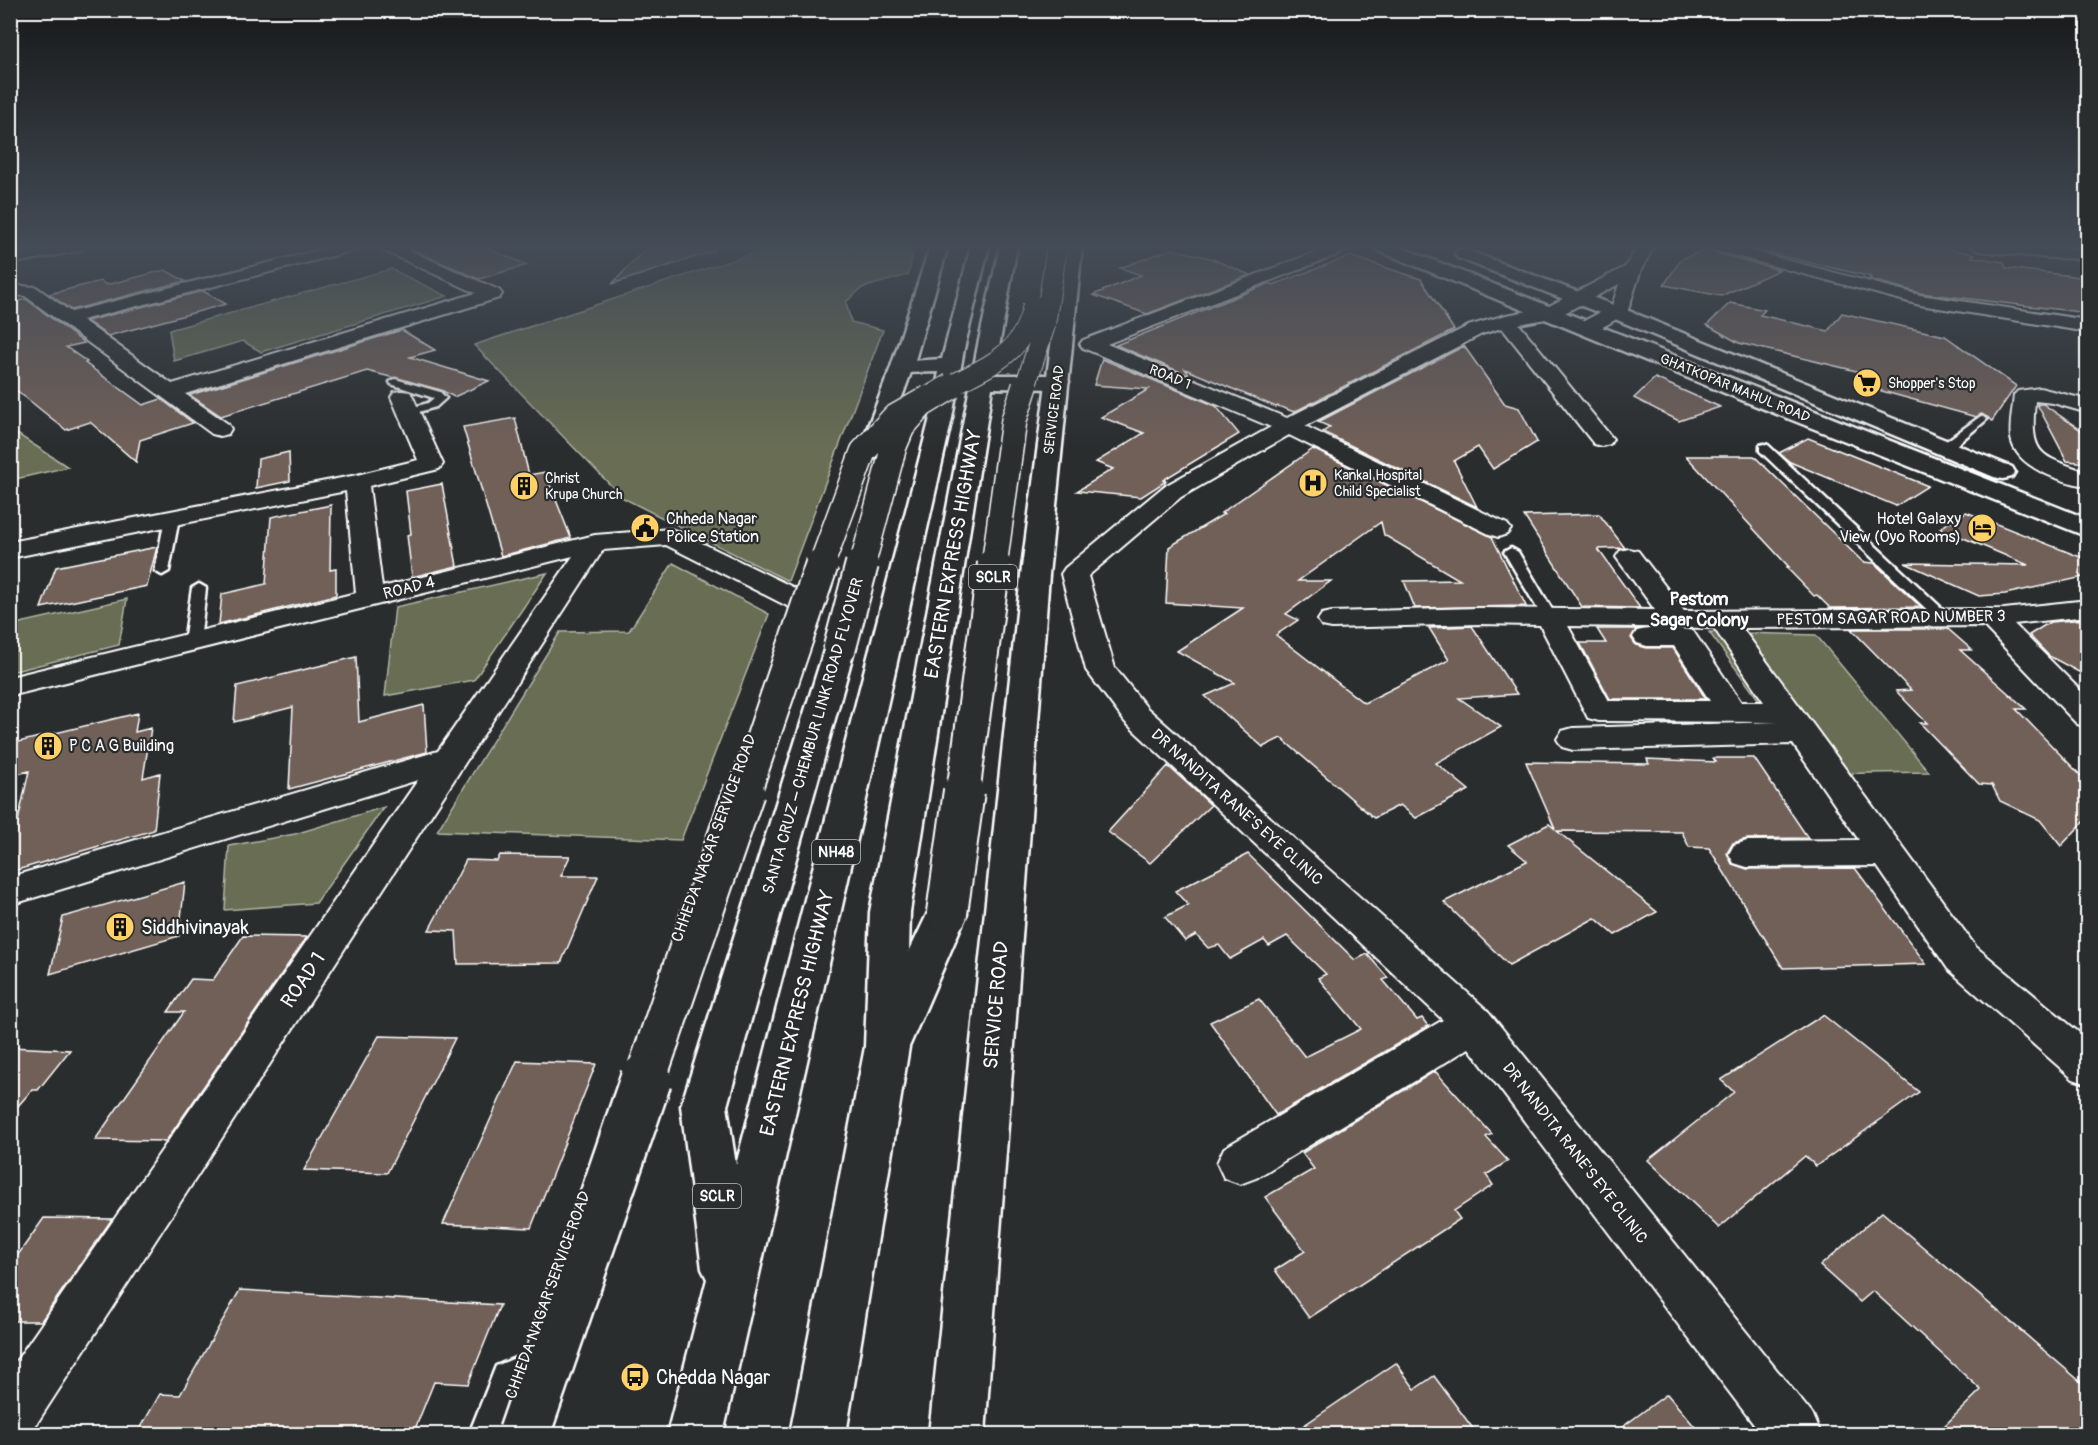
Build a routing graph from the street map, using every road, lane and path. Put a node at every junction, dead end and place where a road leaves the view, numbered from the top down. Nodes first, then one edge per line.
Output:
1 (62, 313) edge
2 (86, 313) edge
3 (429, 313) edge
4 (918, 313) edge
5 (944, 313) edge
6 (963, 313) edge
7 (981, 313) edge
8 (1017, 313) edge
9 (1032, 313) edge
10 (1047, 313) edge
11 (1066, 313) edge
12 (1170, 313) edge
13 (1535, 313) edge
14 (1572, 313) edge
15 (1616, 313) edge
16 (1618, 313) edge
17 (2002, 313) edge
18 (68, 318) junction
19 (1506, 321) junction
20 (1587, 327) junction
21 (2084, 327) edge
22 (902, 367) junction
23 (991, 381) junction
24 (1058, 382) junction
25 (168, 392) junction
26 (402, 397) dead end
27 (947, 400) junction
28 (2088, 407) edge
29 (1981, 419) dead end
30 (1288, 426) junction
31 (220, 429) dead end
32 (1602, 439) dead end
33 (1764, 448) dead end
34 (1945, 448) junction
35 (2088, 480) edge
36 (357, 482) junction
37 (2088, 507) edge
38 (172, 518) junction
39 (1497, 529) dead end
40 (2088, 529) edge
41 (594, 543) junction
42 (10, 550) edge
43 (1511, 552) dead end
44 (1629, 557) dead end
45 (162, 571) dead end
46 (1074, 574) junction
47 (1035, 575) junction
48 (199, 588) dead end
49 (370, 598) junction
50 (799, 601) junction
51 (2088, 608) edge
52 (1991, 617) junction
53 (1944, 618) junction
54 (1676, 619) junction
55 (1332, 620) dead end
56 (1722, 620) junction
57 (1554, 627) junction
58 (192, 642) junction
59 (10, 687) edge
60 (1732, 712) junction
61 (2088, 717) edge
62 (1795, 723) junction
63 (1573, 739) dead end
64 (450, 759) junction
65 (1888, 853) junction
66 (1747, 854) dead end
67 (10, 891) edge
68 (1474, 1023) junction
69 (887, 1047) junction
70 (2088, 1066) edge
71 (1240, 1163) dead end
72 (731, 1286) junction
73 (10, 1416) edge
74 (497, 1434) edge
75 (524, 1434) edge
76 (695, 1434) edge
77 (818, 1434) edge
78 (957, 1434) edge
79 (1794, 1434) edge

1 - 18 street
2 - 18 street
3 - 25 street
4 - 22 main road, CHHEDA NAGAR SERVICE ROAD
5 - 27 main road
6 - 27 main road, NH48
7 - 27 main road, NH48
8 - 23 main road
9 - 27 main road, SANTA CRUZ – CHEMBUR LINK ROAD FLYOVER / SCLR, bridge
10 - 69 main road, SCLR, bridge
11 - 24 main road, SERVICE ROAD
12 - 30 street, ROAD 1
13 - 19 street
14 - 20 main road, GHATKOPAR MAHUL ROAD
15 - 20 street
16 - 34 main road, GHATKOPAR MAHUL ROAD
17 - 21 street
18 - 25 street
19 - 30 street
19 - 32 street
20 - 40 main road, GHATKOPAR MAHUL ROAD
22 - 27 main road
22 - 50 main road, CHHEDA NAGAR SERVICE ROAD
23 - 24 main road
23 - 27 main road
24 - 47 main road, SERVICE ROAD
25 - 31 street
26 - 36 street
27 - 69 main road, EASTERN EXPRESS HIGHWAY / NH48
27 - 72 main road, EASTERN EXPRESS HIGHWAY / NH48
27 - 72 main road, SANTA CRUZ – CHEMBUR LINK ROAD FLYOVER / SCLR, bridge
27 - 75 main road, bridge
28 - 35 street
29 - 34 lane
30 - 39 street, ROAD 1
30 - 46 street
33 - 53 lane
34 - 37 main road, GHATKOPAR MAHUL ROAD
36 - 38 street
36 - 49 street
38 - 42 street
38 - 45 lane
41 - 49 street, ROAD 4
41 - 50 street, ROAD 4
41 - 64 street, ROAD 1
43 - 57 lane
44 - 54 street
46 - 47 street
46 - 68 street, DR NANDITA RANE'S EYE CLINIC
47 - 78 main road, SERVICE ROAD
48 - 58 lane
49 - 58 street, ROAD 4
50 - 74 main road, CHHEDA NAGAR SERVICE ROAD
51 - 52 street, PESTOM SAGAR ROAD NUMBER 3
52 - 53 street, PESTOM SAGAR ROAD NUMBER 3
52 - 61 street
53 - 56 street, PESTOM SAGAR ROAD NUMBER 3
54 - 56 street, PESTOM SAGAR ROAD NUMBER 3
54 - 57 street, PESTOM SAGAR ROAD NUMBER 3
55 - 57 street, PESTOM SAGAR ROAD NUMBER 3
56 - 62 street
57 - 60 street
57 - 60 street
58 - 59 street, ROAD 4
60 - 62 street
62 - 63 street
62 - 65 street
64 - 67 street
64 - 73 street, ROAD 1
65 - 66 street
65 - 70 street
68 - 71 street
68 - 79 street, DR NANDITA RANE'S EYE CLINIC
69 - 77 main road, EASTERN EXPRESS HIGHWAY / NH48
72 - 76 main road, EASTERN EXPRESS HIGHWAY / NH48

